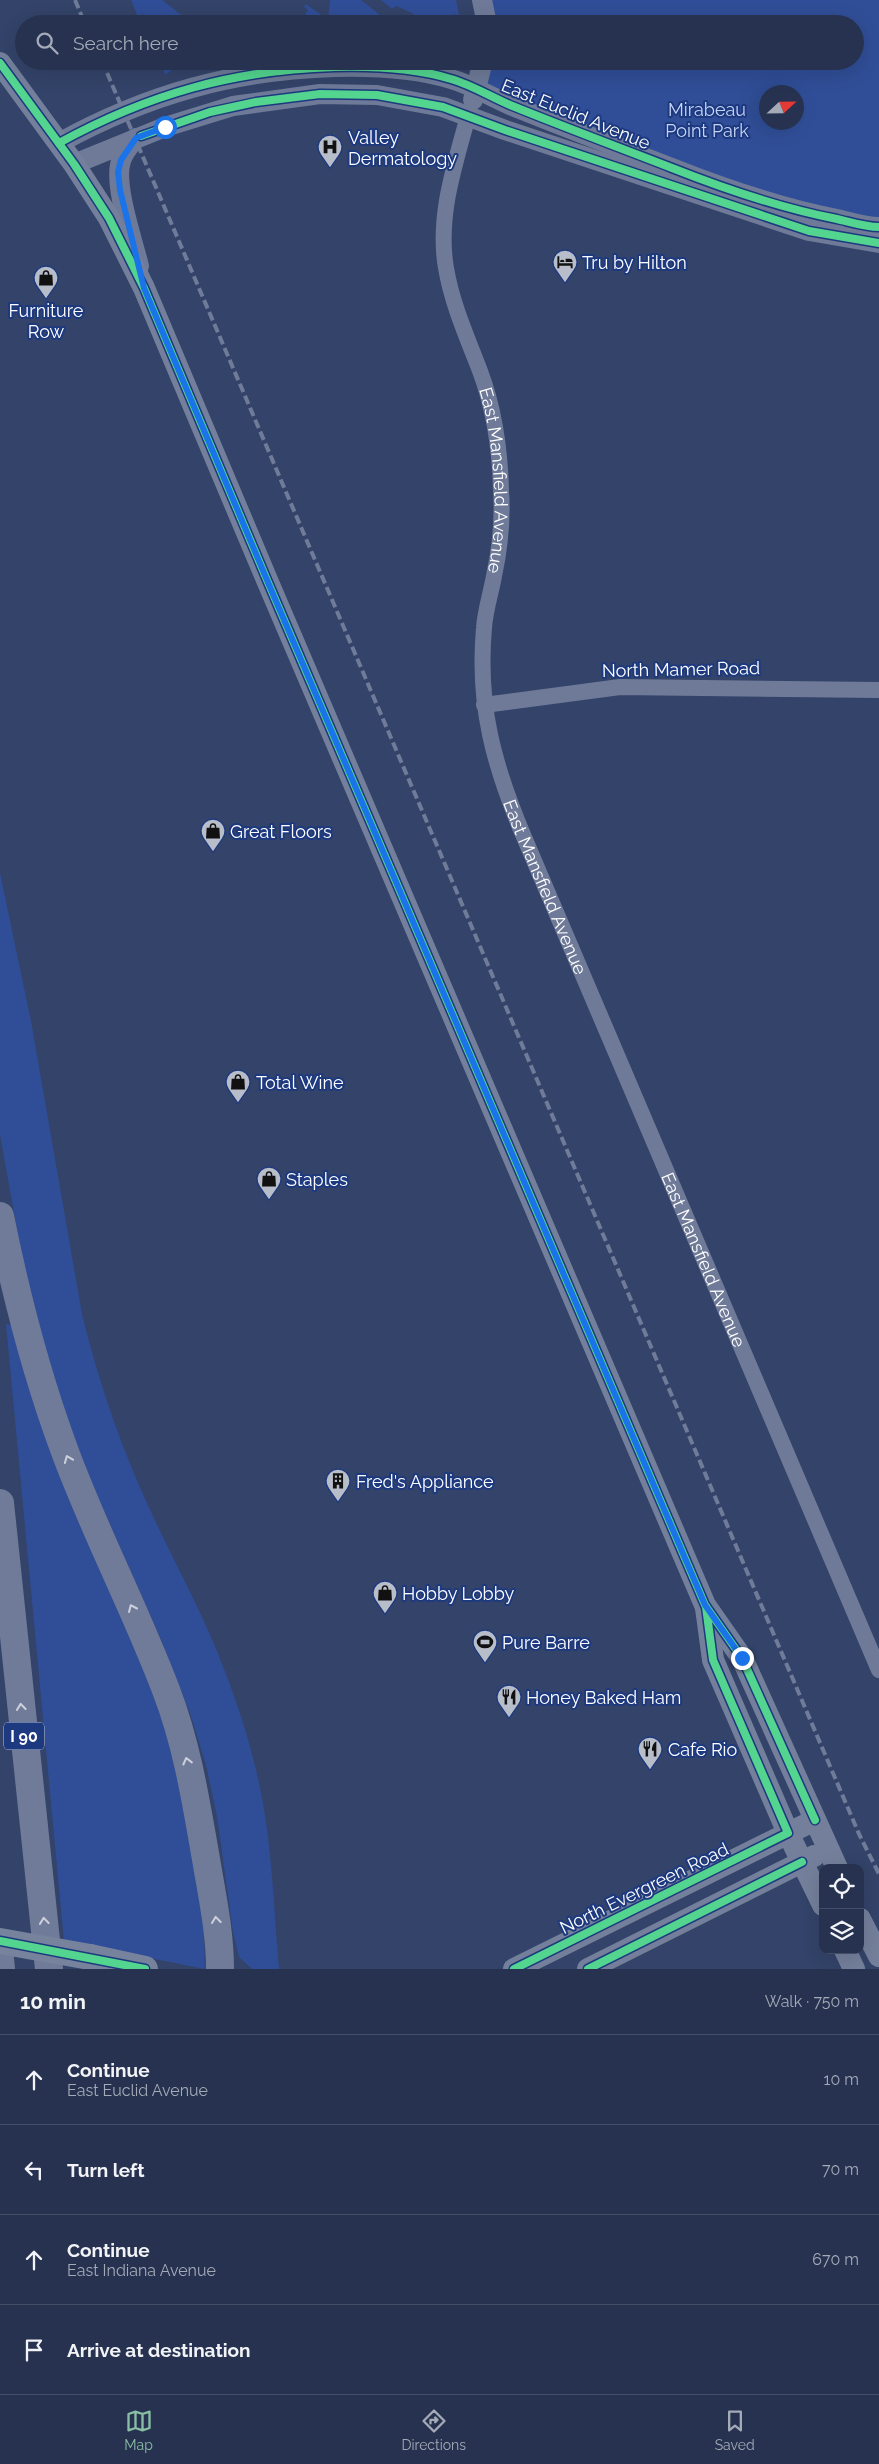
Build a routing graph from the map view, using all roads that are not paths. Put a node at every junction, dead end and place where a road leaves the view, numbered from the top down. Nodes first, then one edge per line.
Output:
1 (482, 0) edge
2 (485, 15) edge
3 (0, 63) edge
4 (285, 70) edge
5 (403, 70) edge
6 (481, 70) edge
7 (476, 89) junction
8 (468, 116) junction
9 (136, 138) junction
10 (59, 142) junction
11 (74, 164) junction
12 (879, 227) edge
13 (879, 243) edge
14 (144, 288) junction
15 (879, 690) edge
16 (484, 704) junction
17 (0, 1216) edge
18 (0, 1503) edge
19 (705, 1605) junction
20 (879, 1670) edge
21 (815, 1820) junction
22 (788, 1833) junction
23 (833, 1859) edge
24 (802, 1862) junction
25 (819, 1897) edge
26 (864, 1927) edge
27 (0, 1940) edge
28 (847, 1954) edge
29 (879, 1956) edge
30 (0, 1959) edge
31 (1, 1969) edge
32 (49, 1969) edge
33 (145, 1969) edge
34 (220, 1969) edge
35 (514, 1969) edge
36 (588, 1969) edge
37 (854, 1969) edge

1 - 2 street
3 - 10 main road
4 - 10 street, East Euclid Avenue
5 - 7 street, East Euclid Avenue
6 - 7 street, East Mansfield Avenue
7 - 8 street, East Mansfield Avenue
7 - 12 street, East Euclid Avenue
8 - 9 street, East Euclid Avenue
8 - 13 street, East Euclid Avenue
8 - 16 street, East Mansfield Avenue
9 - 11 street, East Euclid Avenue
9 - 14 street
10 - 11 main road
11 - 14 main road
14 - 19 main road
15 - 16 street, North Mamer Road
16 - 20 street, East Mansfield Avenue
34 -> 17 highway
32 -> 18 highway, I 90
19 - 21 main road
19 - 22 main road
21 - 22 main road, North Evergreen Road
21 - 23 main road
22 - 24 main road
22 - 35 main road, North Evergreen Road
23 - 24 main road
24 - 25 main road
24 - 36 main road
26 - 29 main road
27 - 33 main road, bridge
28 - 37 main road
30 - 31 highway

